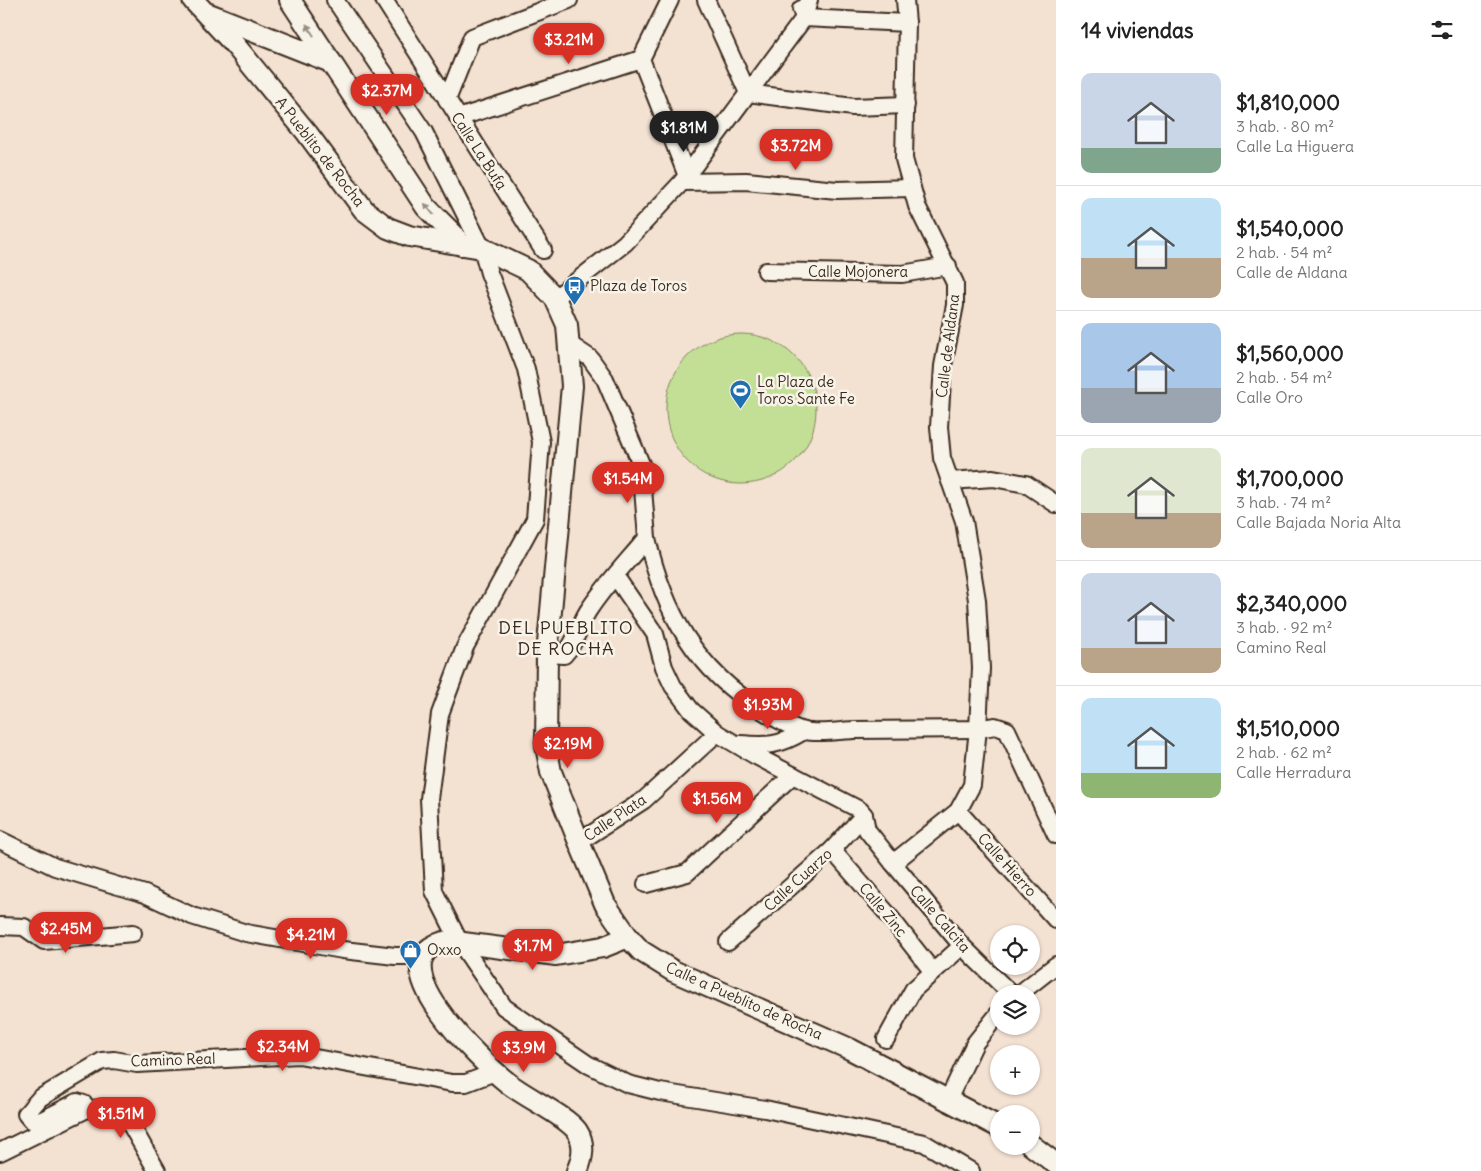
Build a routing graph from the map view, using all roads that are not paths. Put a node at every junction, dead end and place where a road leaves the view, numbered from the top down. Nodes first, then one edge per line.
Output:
1 (290, 0) edge
2 (335, 0) edge
3 (569, 0) edge
4 (670, 0) edge
5 (706, 0) edge
6 (797, 0) edge
7 (809, 0) edge
8 (905, 0) edge
9 (390, 2) edge
10 (198, 6) edge
11 (804, 18) junction
12 (908, 23) junction
13 (641, 59) junction
14 (331, 62) junction
15 (748, 93) junction
16 (447, 100) junction
17 (906, 105) junction
18 (458, 118) junction
19 (684, 179) junction
20 (912, 188) junction
21 (461, 245) junction
22 (482, 248) junction
23 (543, 250) dead end
24 (948, 266) junction
25 (766, 271) dead end
26 (555, 298) junction
27 (569, 344) junction
28 (950, 481) junction
29 (1056, 504) edge
30 (647, 538) junction
31 (616, 577) junction
32 (547, 654) junction
33 (978, 729) junction
34 (804, 731) junction
35 (717, 733) junction
36 (735, 743) junction
37 (793, 775) junction
38 (958, 811) junction
39 (864, 815) junction
40 (1055, 831) edge
41 (0, 840) edge
42 (579, 842) junction
43 (832, 850) junction
44 (892, 863) junction
45 (646, 884) dead end
46 (1056, 920) edge
47 (0, 926) edge
48 (132, 933) dead end
49 (628, 938) junction
50 (459, 941) junction
51 (728, 942) dead end
52 (962, 946) junction
53 (422, 956) junction
54 (1056, 965) edge
55 (933, 972) junction
56 (1002, 985) edge
57 (1030, 985) edge
58 (990, 1025) edge
59 (886, 1039) dead end
60 (495, 1072) junction
61 (947, 1102) junction
62 (87, 1109) junction
63 (990, 1123) edge
64 (0, 1152) edge
65 (1040, 1152) edge
66 (1056, 1164) edge
67 (157, 1171) edge
68 (577, 1171) edge
69 (971, 1171) edge

14 -> 1 street
2 - 22 street
3 - 16 street
4 - 13 street
5 - 15 street
6 - 11 street
7 - 11 street
8 - 12 street, Calle de Aldana
9 - 16 street, Calle La Bufa
10 - 14 street
10 - 21 street, A Pueblito de Rocha
11 - 12 street
11 - 15 street
12 - 17 street, Calle de Aldana
13 - 18 street
13 - 19 street
21 -> 14 street
15 - 17 street
15 - 19 street
16 - 18 street, Calle La Bufa
17 - 20 street, Calle de Aldana
18 - 23 street, Calle La Bufa
19 - 20 street
19 - 26 street
20 - 24 street, Calle de Aldana
21 - 22 street, A Pueblito de Rocha
22 - 26 street, Calle a Pueblito de Rocha
22 - 50 street
24 - 25 street, Calle Mojonera
24 - 28 street, Calle de Aldana
26 - 27 street, Calle a Pueblito de Rocha
27 - 30 street
27 - 32 street, Calle a Pueblito de Rocha
28 - 29 street
28 - 33 street, Calle de Aldana
30 - 31 street
30 - 34 street
31 - 32 street
31 - 35 street
32 - 42 street, Calle a Pueblito de Rocha
33 - 34 street
33 - 38 street, Calle de Aldana
33 - 40 street
34 - 36 street
35 - 36 street
35 - 42 street, Calle Plata
36 - 37 street
37 - 39 street
37 - 45 street
38 - 44 street, Calle de Aldana
38 - 46 street, Calle Hierro
39 - 43 street, Calle Cuarzo
39 - 44 street
41 - 53 street
42 - 49 street, Calle a Pueblito de Rocha
43 - 51 street, Calle Cuarzo
43 - 55 street, Calle Zinc
44 - 52 street, Calle Calcita
47 - 48 street
49 - 50 street
49 - 61 street, Calle a Pueblito de Rocha
50 - 53 street
50 - 69 street
52 - 55 street
52 - 56 street, Calle Calcita
53 - 60 street
54 - 57 street
55 - 59 street
58 - 61 street
60 - 62 street, Camino Real
60 - 68 street
61 - 63 street, Calle a Pueblito de Rocha
62 - 64 street
62 - 67 street
65 - 66 street

